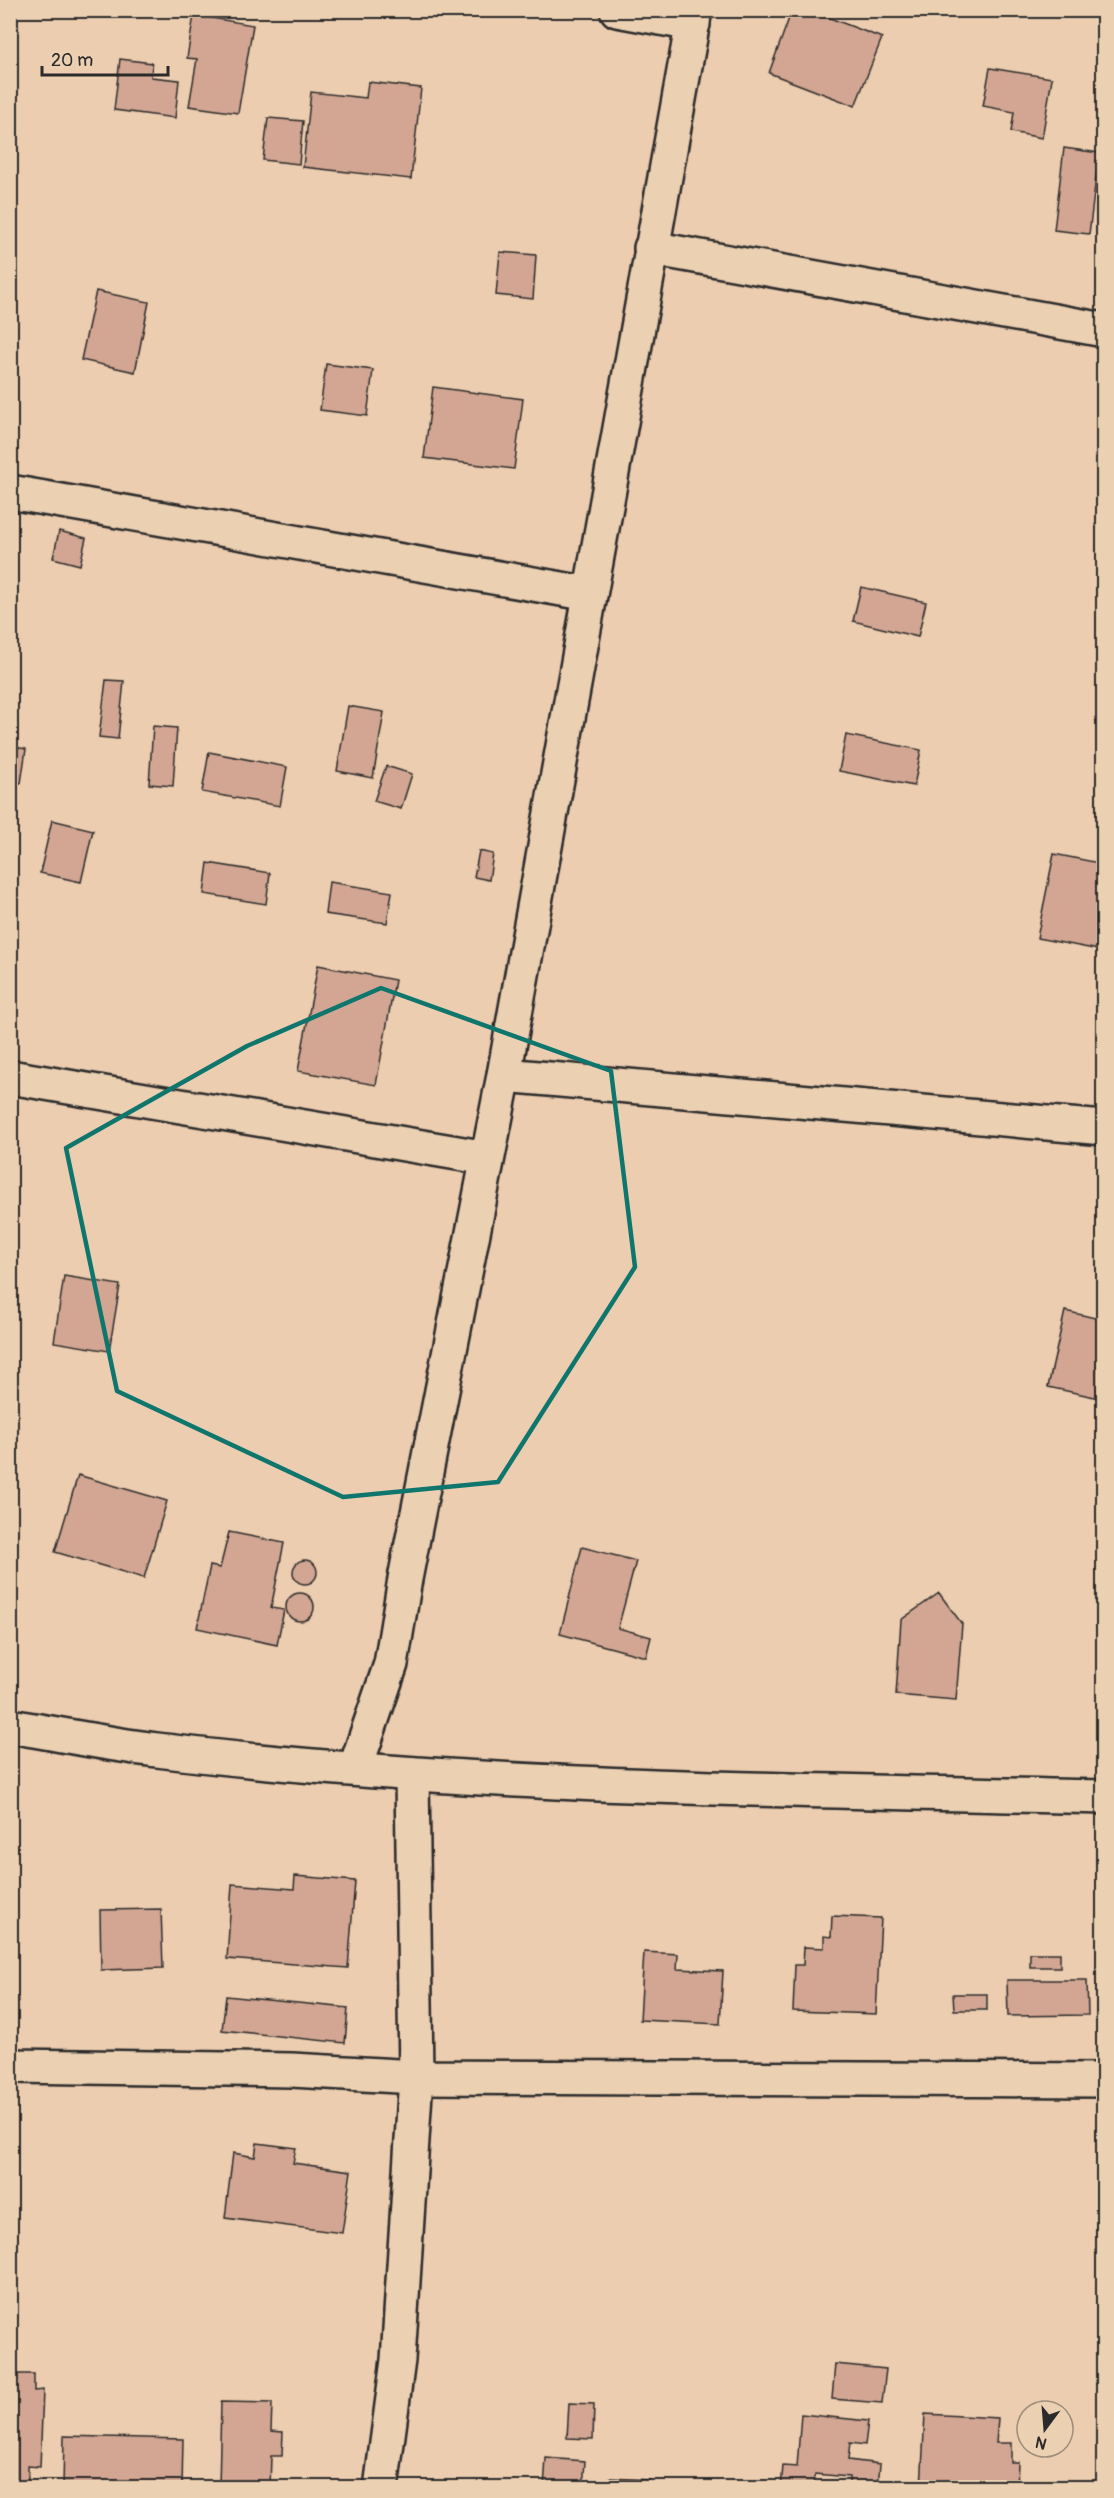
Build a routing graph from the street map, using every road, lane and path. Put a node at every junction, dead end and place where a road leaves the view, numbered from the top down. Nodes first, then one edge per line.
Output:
1 (617, 10) edge
2 (694, 17) edge
3 (651, 248) junction
4 (1104, 330) edge
5 (10, 492) edge
6 (590, 594) junction
7 (504, 1075) junction
8 (10, 1077) edge
9 (1104, 1128) edge
10 (488, 1158) junction
11 (10, 1726) edge
12 (355, 1769) junction
13 (412, 1774) junction
14 (1104, 1797) edge
15 (10, 2067) edge
16 (416, 2076) junction
17 (1104, 2080) edge
18 (381, 2487) edge

1 - 2 street
2 - 3 street
3 - 4 street
3 - 6 street
5 - 6 street
6 - 7 street
7 - 9 street
7 - 10 street
8 - 10 street
10 - 12 street
11 - 12 street
12 - 13 street
13 - 14 street
13 - 16 street
15 - 16 street
16 - 17 street
16 - 18 street

